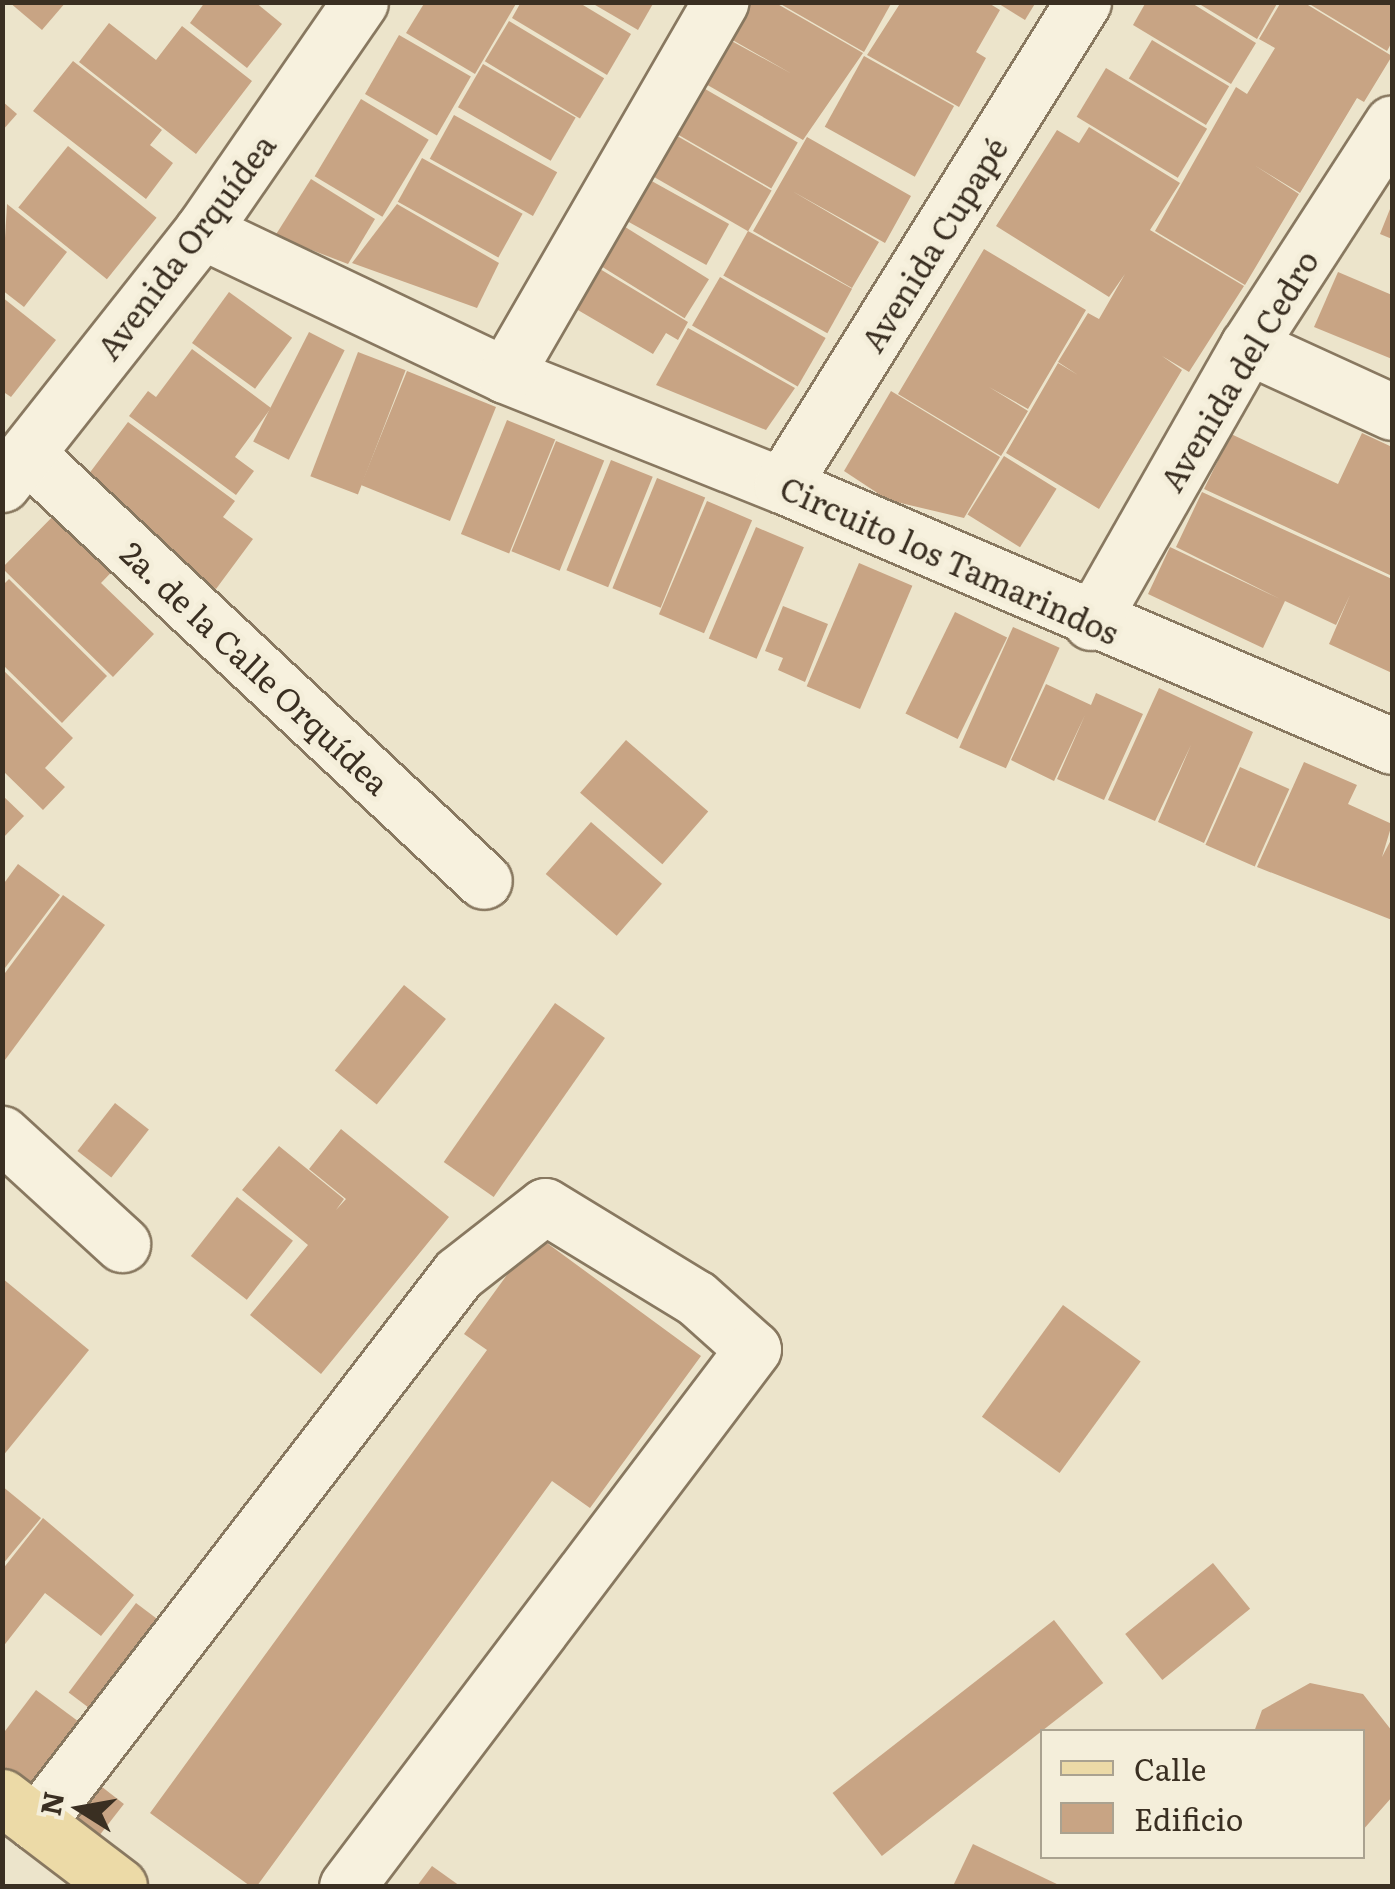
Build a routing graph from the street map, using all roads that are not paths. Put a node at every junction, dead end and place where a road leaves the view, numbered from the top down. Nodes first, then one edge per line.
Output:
1 (360, 2) edge
2 (720, 2) edge
3 (1083, 2) edge
4 (1392, 122) edge
5 (202, 230) junction
6 (1248, 346) junction
7 (506, 375) junction
8 (1392, 412) edge
9 (15, 469) edge
10 (782, 485) junction
11 (1091, 622) junction
12 (1392, 746) edge
13 (484, 880) dead end
14 (12, 1163) edge
15 (122, 1244) dead end
16 (19, 1810) edge
17 (119, 1886) edge
18 (347, 1886) edge

1 - 5 street, Avenida Orquídea
2 - 7 street
3 - 10 street, Avenida Cupapé
4 - 6 street, Avenida del Cedro
5 - 7 street, Circuito los Tamarindos
5 - 9 street, Avenida Orquídea
6 - 8 street
6 - 11 street, Avenida del Cedro
7 - 10 street, Circuito los Tamarindos
9 - 13 street, 2a. de la Calle Orquídea
10 - 11 street, Circuito los Tamarindos
11 - 12 street, Circuito los Tamarindos
14 - 15 street
16 - 17 main road
16 - 18 street

